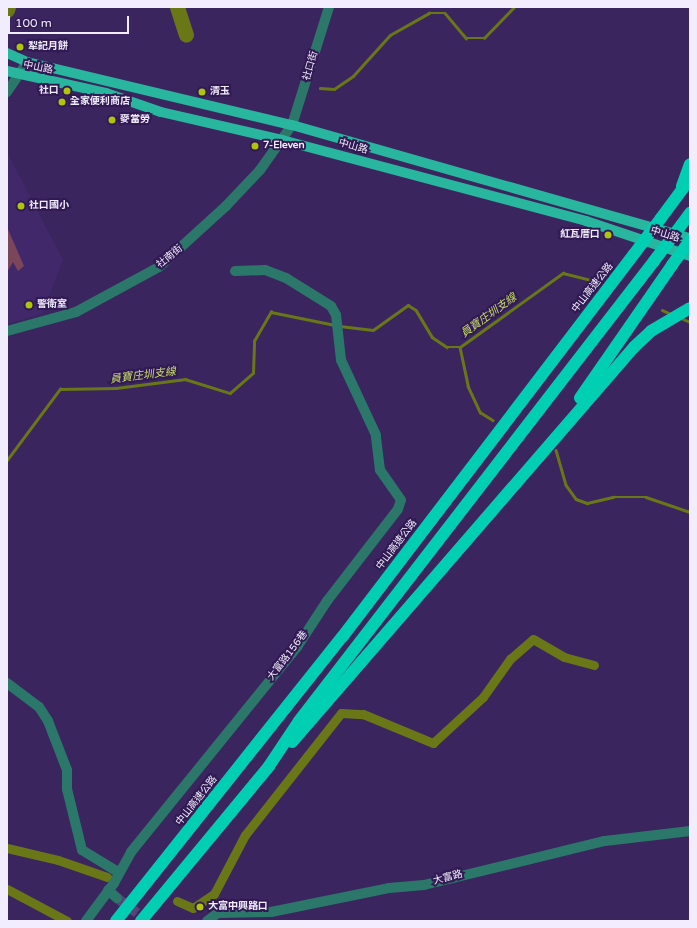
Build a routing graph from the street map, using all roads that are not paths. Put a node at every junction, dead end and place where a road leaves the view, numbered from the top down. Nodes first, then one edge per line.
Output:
1 (329, 7) edge
2 (7, 53) edge
3 (27, 62) junction
4 (7, 71) edge
5 (17, 76) junction
6 (7, 92) edge
7 (292, 125) junction
8 (282, 140) junction
9 (690, 164) edge
10 (690, 179) edge
11 (679, 193) junction
12 (690, 212) edge
13 (690, 239) edge
14 (690, 256) edge
15 (235, 271) dead end
16 (690, 308) edge
17 (7, 331) edge
18 (543, 452) junction
19 (7, 683) edge
20 (269, 766) junction
21 (690, 831) edge
22 (118, 872) junction
23 (108, 890) junction
24 (117, 898) tunnel mouth
25 (86, 921) edge
26 (116, 921) edge
27 (141, 921) edge
28 (207, 921) edge

1 - 7 street, 社口街
2 - 3 main road, 中山路
3 - 5 street
3 - 7 main road, 中山路
4 - 5 main road, 中山路
5 - 6 street
5 - 8 main road, 中山路
7 - 8 street, 社南街
7 - 13 main road, 中山路
8 - 14 main road, 中山路
8 - 17 street, 社南街
9 - 11 highway
10 - 11 highway, 中山高速公路
11 - 26 highway, 中山高速公路, bridge
12 - 20 highway, bridge
13 - 18 highway, bridge
15 - 22 street, 大富路156巷
16 - 18 highway
18 - 20 highway
19 - 22 street
20 - 27 highway
21 - 28 street, 大富路
22 - 23 street
23 - 24 street
23 - 25 street

